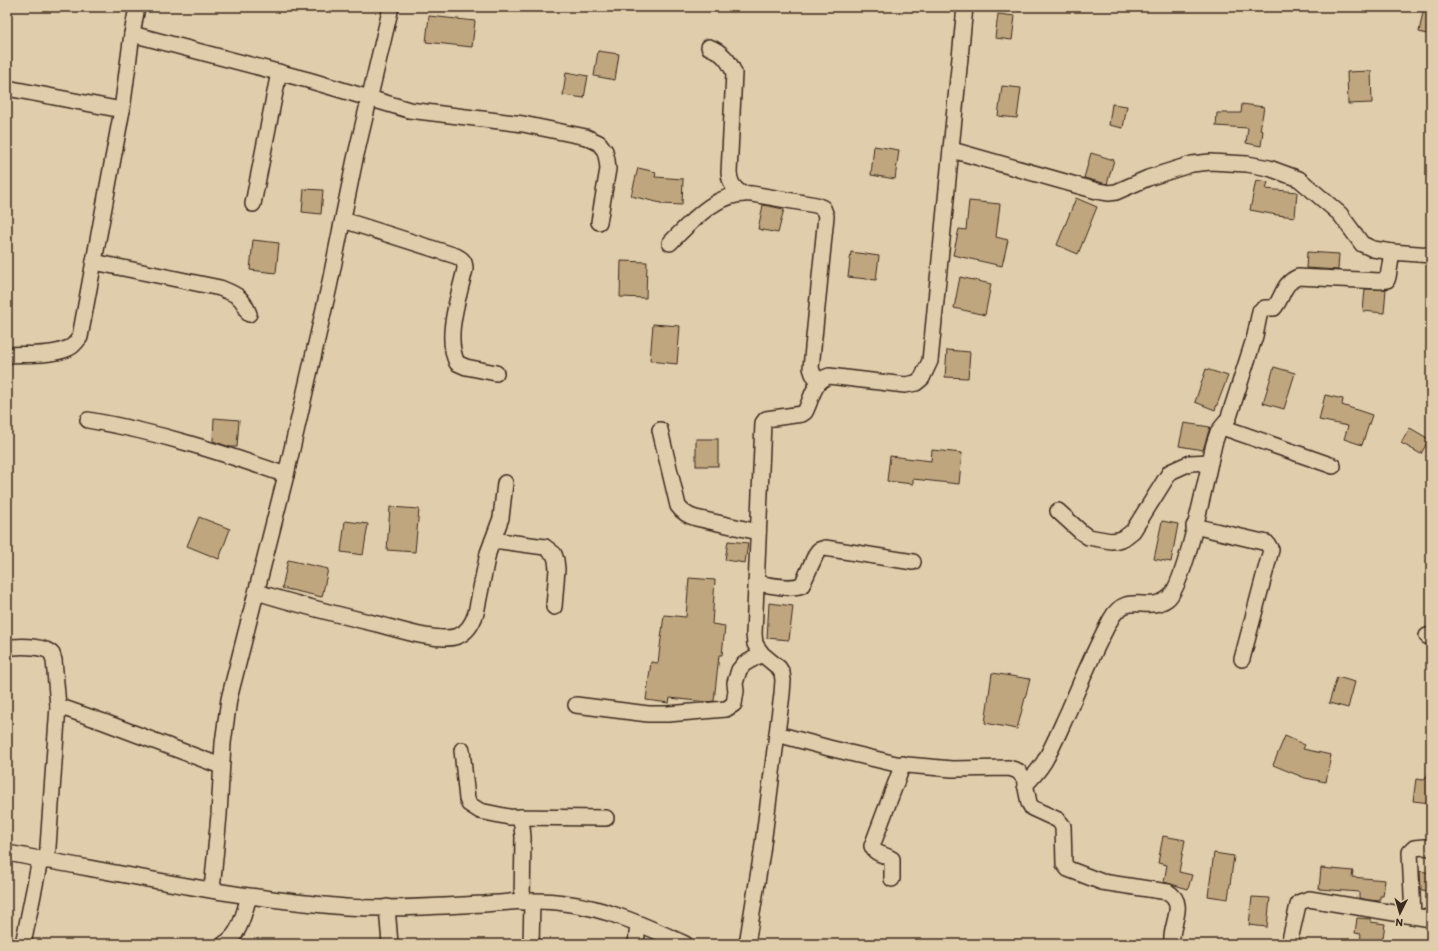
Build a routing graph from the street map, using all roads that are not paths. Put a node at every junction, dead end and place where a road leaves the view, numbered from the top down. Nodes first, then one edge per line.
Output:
1 (137, 7) edge
2 (391, 7) edge
3 (966, 7) edge
4 (132, 34) junction
5 (709, 47) dead end
6 (279, 72) junction
7 (7, 88) edge
8 (369, 98) junction
9 (122, 110) junction
10 (952, 150) junction
11 (742, 194) junction
12 (253, 204) dead end
13 (343, 220) junction
14 (599, 222) dead end
15 (670, 243) dead end
16 (1392, 252) junction
17 (1431, 255) edge
18 (94, 262) junction
19 (249, 314) dead end
20 (7, 355) edge
21 (496, 373) dead end
22 (819, 381) junction
23 (88, 420) dead end
24 (1222, 427) junction
25 (660, 430) dead end
26 (1210, 462) junction
27 (1333, 466) dead end
28 (286, 475) junction
29 (506, 483) dead end
30 (1058, 511) dead end
31 (1194, 526) junction
32 (758, 532) junction
33 (493, 540) junction
34 (913, 562) dead end
35 (756, 583) junction
36 (257, 592) junction
37 (554, 607) dead end
38 (13, 647) dead end
39 (762, 654) junction
40 (1242, 659) dead end
41 (576, 705) dead end
42 (58, 706) junction
43 (777, 734) junction
44 (462, 750) dead end
45 (903, 764) junction
46 (221, 766) junction
47 (1025, 785) junction
48 (521, 817) junction
49 (606, 818) dead end
50 (1431, 848) edge
51 (7, 853) edge
52 (43, 861) junction
53 (892, 879) dead end
54 (212, 890) junction
55 (249, 897) junction
56 (527, 902) junction
57 (387, 907) junction
58 (1413, 916) junction
59 (1431, 919) edge
60 (638, 924) junction
61 (23, 944) edge
62 (224, 944) edge
63 (390, 944) edge
64 (531, 944) edge
65 (636, 944) edge
66 (685, 944) edge
67 (747, 944) edge
68 (1172, 944) edge
69 (1289, 944) edge

1 - 4 street
2 - 8 street
3 - 10 street
4 - 6 street
4 - 9 street
5 - 11 street
6 - 8 street
6 - 12 street
7 - 9 street
8 - 13 street
8 - 14 street
9 - 18 street
10 - 16 street
10 - 22 street
11 - 15 street
11 - 22 street
13 - 21 street
13 - 28 street
16 - 17 street
16 - 24 street
18 - 19 street
18 - 20 street
22 - 32 street
23 - 28 street
24 - 26 street
24 - 27 street
25 - 32 street
26 - 30 street
26 - 31 street
28 - 36 street
29 - 33 street
31 - 40 street
31 - 47 street
32 - 35 street
33 - 36 street
33 - 37 street
34 - 35 street
35 - 39 street
36 - 46 street
38 - 42 street
39 - 41 street
39 - 43 street
42 - 46 street
42 - 52 street
43 - 45 street
43 - 67 street
44 - 48 street
45 - 47 street
45 - 53 street
46 - 54 street
47 - 68 street
48 - 49 street
48 - 56 street
50 - 58 street
51 - 52 street
52 - 54 street
52 - 61 street
54 - 55 street
55 - 57 street
55 - 62 street
56 - 57 street
56 - 60 street
56 - 64 street
57 - 63 street
58 - 59 street
58 - 69 street
60 - 65 street
60 - 66 street

